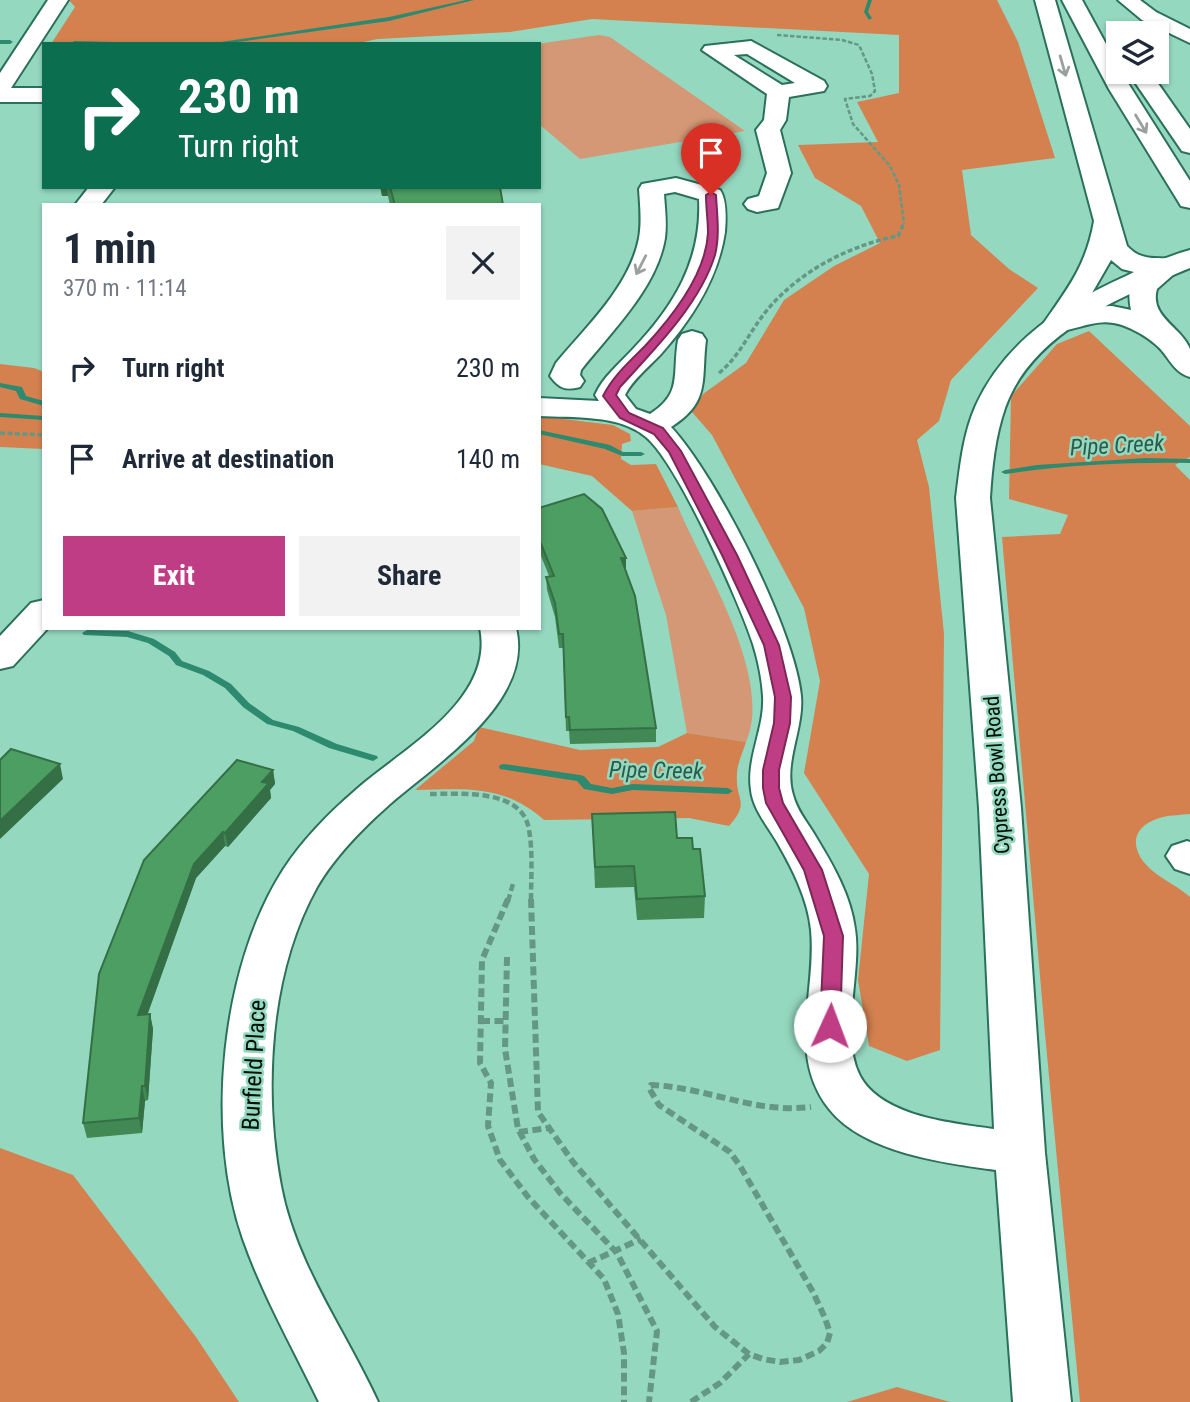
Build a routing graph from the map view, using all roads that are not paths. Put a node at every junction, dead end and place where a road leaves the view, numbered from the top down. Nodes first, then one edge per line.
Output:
1 (1045, 0) edge
2 (1072, 0) edge
3 (1128, 0) edge
4 (57, 1) edge
5 (1190, 37) edge
6 (1147, 84) edge
7 (0, 89) edge
8 (778, 92) dead end
9 (0, 95) edge
10 (42, 95) edge
11 (1190, 146) edge
12 (101, 189) edge
13 (1190, 201) edge
14 (89, 203) edge
15 (757, 204) dead end
16 (1107, 218) junction
17 (1180, 262) edge
18 (1057, 324) junction
19 (1165, 338) junction
20 (692, 340) dead end
21 (1190, 368) edge
22 (556, 399) edge
23 (630, 409) junction
24 (42, 613) edge
25 (498, 630) edge
26 (0, 658) edge
27 (1020, 1153) junction
28 (349, 1402) edge
29 (1042, 1402) edge

1 -> 16 main road
2 -> 13 main road
3 - 5 main road
4 - 7 main road
6 - 11 main road
8 - 15 main road
9 - 10 main road
12 - 14 main road
16 - 17 main road
16 - 18 main road
17 - 18 main road, Cypress Bowl Road
17 - 19 main road
18 - 19 main road
18 - 27 main road, Cypress Bowl Road
19 - 21 main road
20 - 23 main road
22 - 23 main road
22 - 23 main road
23 -> 22 main road
23 - 27 main road
24 - 26 main road
25 - 28 main road, Burfield Place
27 - 29 main road, Cypress Bowl Road

